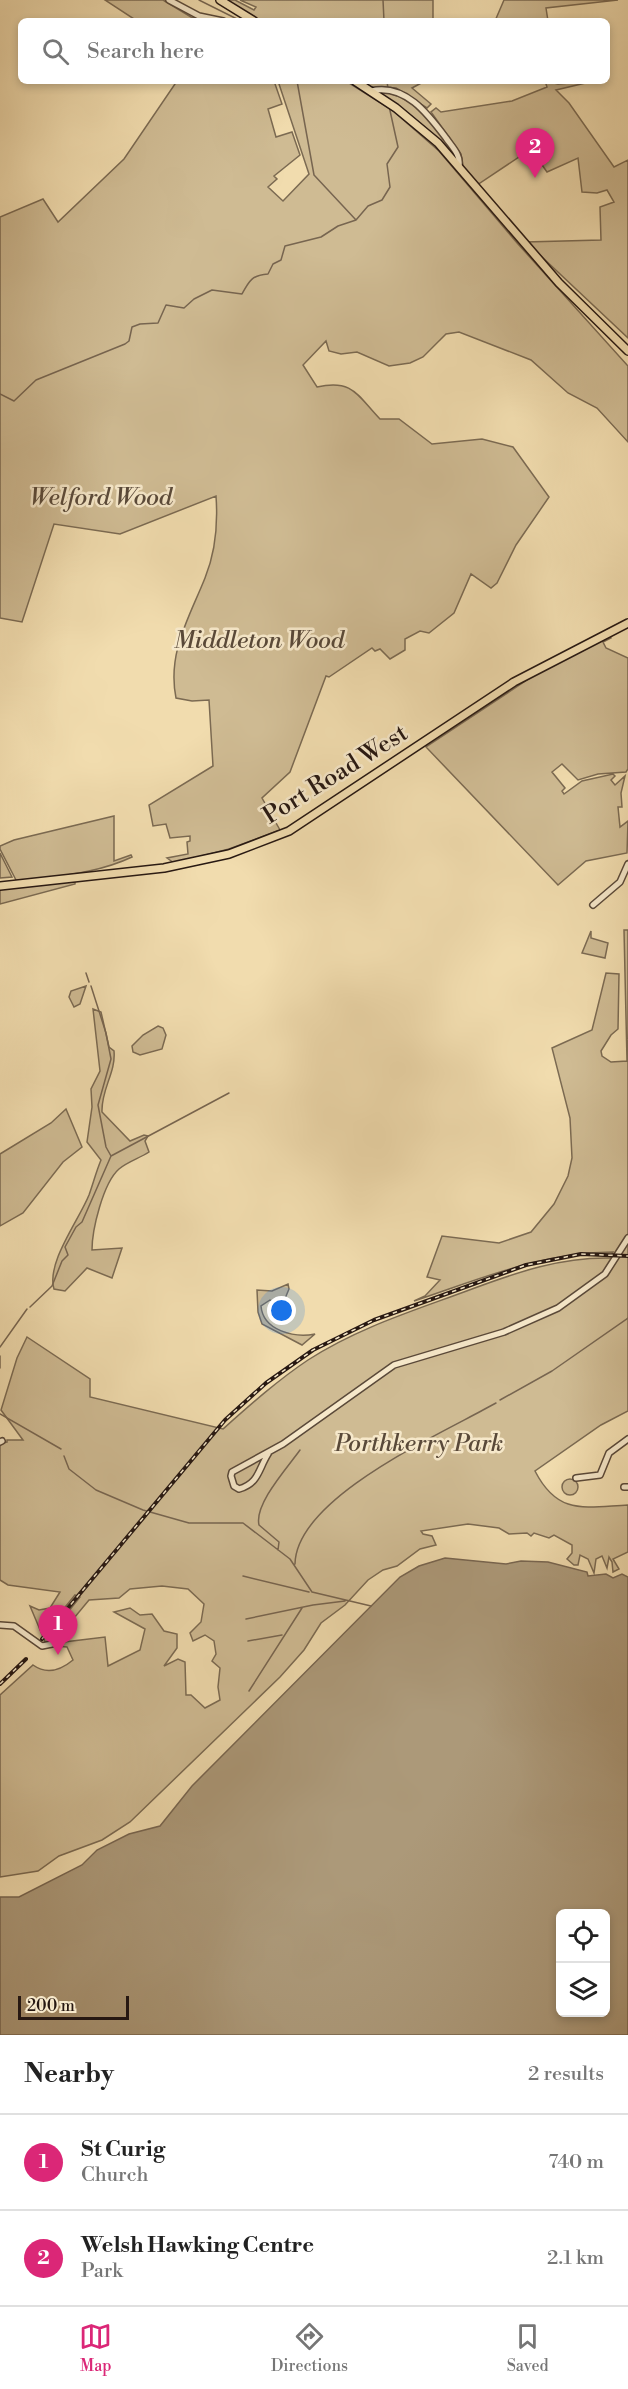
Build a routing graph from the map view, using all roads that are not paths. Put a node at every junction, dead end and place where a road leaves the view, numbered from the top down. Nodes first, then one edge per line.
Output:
1 (169, 0) edge
2 (219, 0) edge
3 (208, 18) edge
4 (249, 18) edge
5 (360, 84) edge
6 (377, 95) junction
7 (459, 166) junction
8 (628, 351) edge
9 (628, 623) edge
10 (628, 864) edge
11 (0, 886) edge
12 (593, 905) dead end
13 (628, 1238) edge
14 (628, 1440) edge
15 (268, 1454) junction
16 (587, 1470) dead end
17 (588, 1477) junction
18 (576, 1478) dead end
19 (0, 1625) edge
20 (52, 1644) dead end

1 - 3 street
2 - 4 main road
5 - 6 main road
6 - 7 main road
6 - 7 street
7 - 8 main road
9 - 11 main road, Port Road West
10 - 12 street
13 - 15 street
14 - 17 street
15 - 15 street
16 - 17 street
17 - 18 street
19 - 20 street

